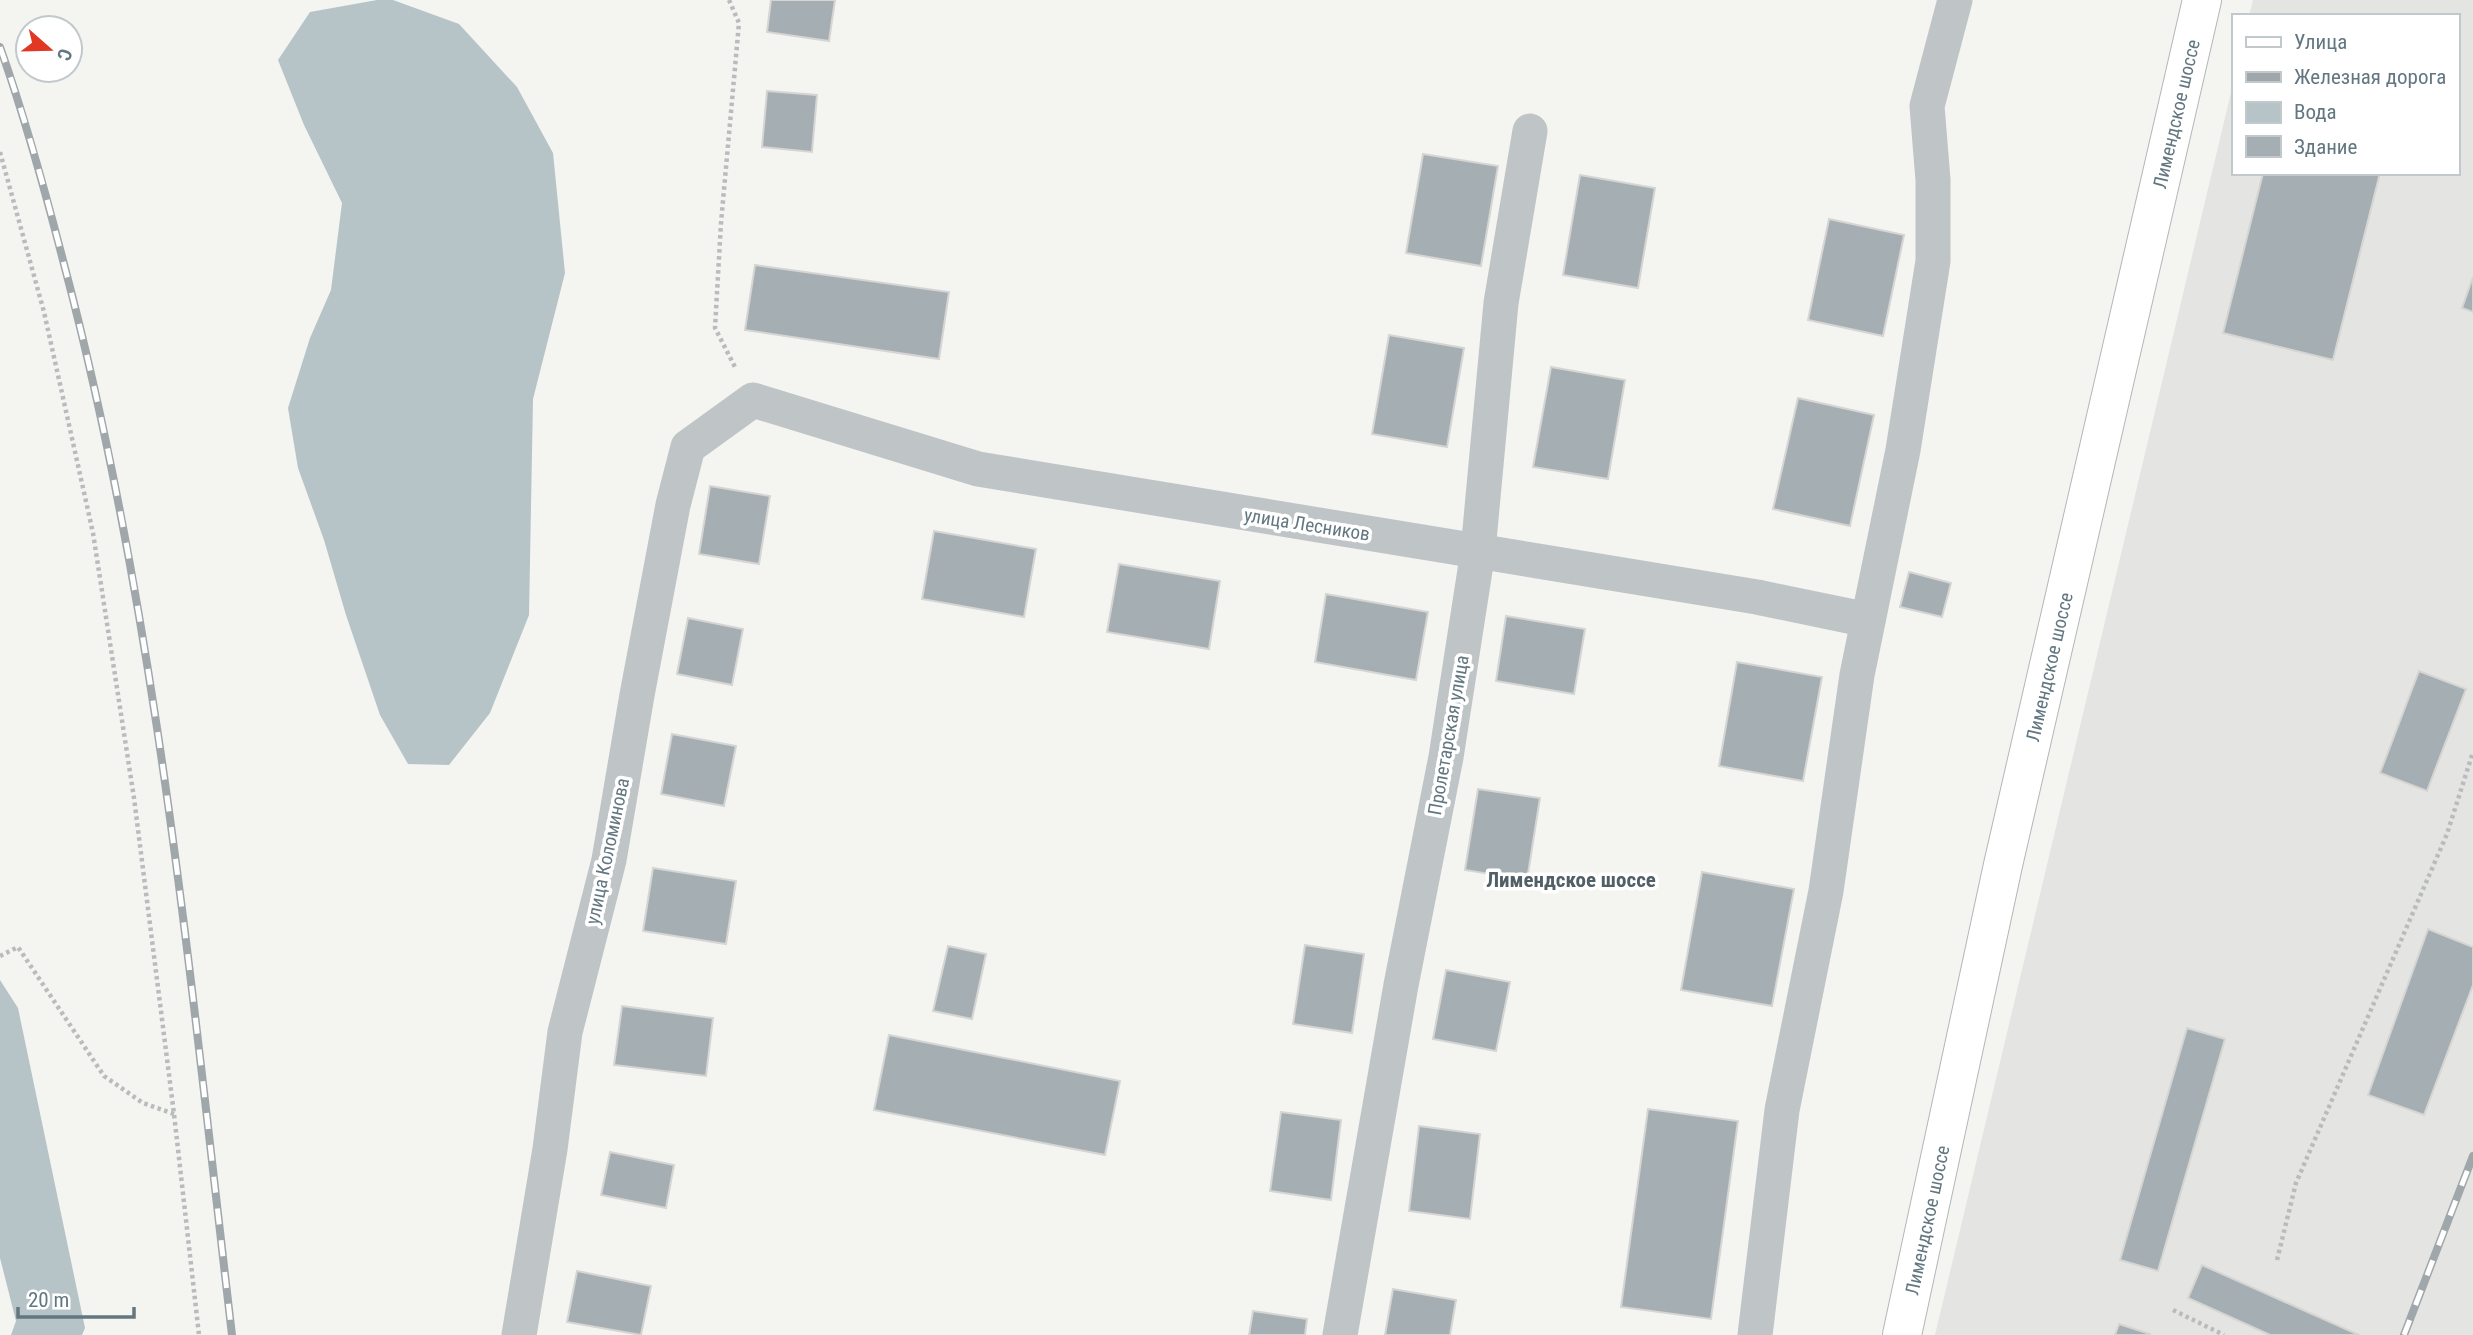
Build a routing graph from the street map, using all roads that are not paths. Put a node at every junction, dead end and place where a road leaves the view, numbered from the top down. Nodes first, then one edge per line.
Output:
1 (1955, 0) edge
2 (2202, 0) edge
3 (1530, 131) dead end
4 (753, 400) joint
5 (1478, 551) junction
6 (1868, 620) junction
7 (519, 1335) edge
8 (1340, 1335) edge
9 (1755, 1335) edge
10 (1902, 1335) edge

1 - 6 street
2 - 10 main road, Лимендское шоссе
3 - 5 street, Пролетарская улица
4 - 5 street, улица Лесников
4 - 7 street, улица Коломинова
5 - 6 street, улица Лесников
5 - 8 street, Пролетарская улица
6 - 9 street

